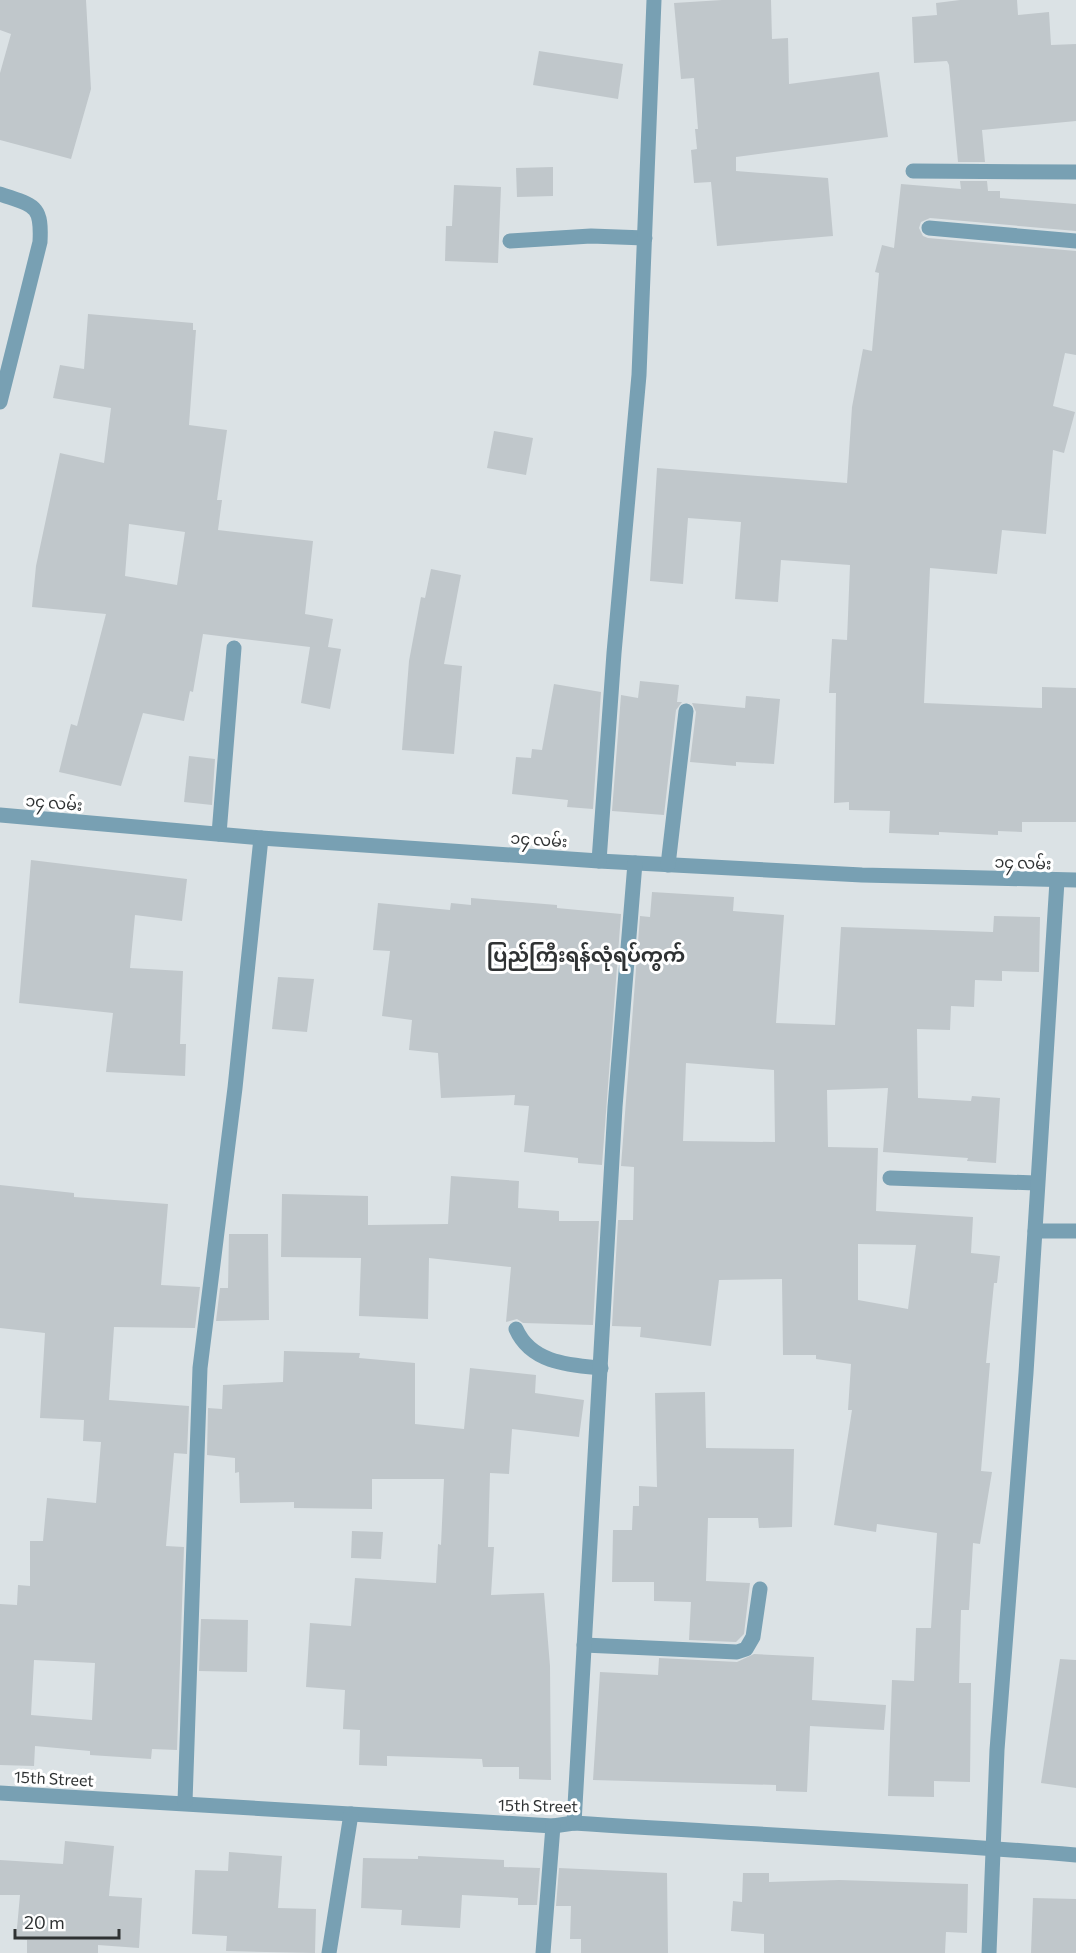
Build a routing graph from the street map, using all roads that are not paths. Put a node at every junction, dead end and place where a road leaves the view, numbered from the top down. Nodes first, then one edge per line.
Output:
1 (654, 0) edge
2 (913, 171) dead end
3 (1076, 172) edge
4 (0, 194) edge
5 (928, 228) dead end
6 (645, 238) junction
7 (510, 241) dead end
8 (1076, 241) edge
9 (0, 402) edge
10 (234, 648) dead end
11 (686, 711) dead end
12 (0, 815) edge
13 (219, 834) junction
14 (261, 838) junction
15 (599, 861) junction
16 (635, 863) junction
17 (668, 865) junction
18 (1076, 880) edge
19 (1057, 881) junction
20 (890, 1178) dead end
21 (1036, 1184) junction
22 (1035, 1230) junction
23 (1076, 1231) edge
24 (516, 1329) dead end
25 (601, 1368) junction
26 (760, 1589) dead end
27 (584, 1645) junction
28 (0, 1793) edge
29 (185, 1802) junction
30 (351, 1814) junction
31 (574, 1823) junction
32 (553, 1826) junction
33 (992, 1848) junction
34 (1076, 1855) edge
35 (329, 1953) edge
36 (543, 1953) edge
37 (989, 1953) edge

1 - 6 street
2 - 3 street
4 - 9 street
5 - 8 street
6 - 7 street
6 - 15 street
10 - 13 street
11 - 17 street
12 - 13 street, ၁၄ လမ်း
13 - 14 street, ၁၄ လမ်း
14 - 15 street, ၁၄ လမ်း
14 - 29 street
15 - 16 street, ၁၄ လမ်း
16 - 17 street, ၁၄ လမ်း
16 - 25 street
17 - 19 street, ၁၄ လမ်း
18 - 19 street, ၁၄ လမ်း
19 - 21 street
20 - 21 street
21 - 22 street
22 - 23 street
22 - 33 street
24 - 25 street
25 - 27 street
26 - 27 street
27 - 31 street
28 - 29 street, 15th Street
29 - 30 street, 15th Street
30 - 32 street, 15th Street
30 - 35 street
31 - 32 street, 15th Street
31 - 33 street, 15th Street
32 - 36 street
33 - 34 street, 15th Street
33 - 37 street

